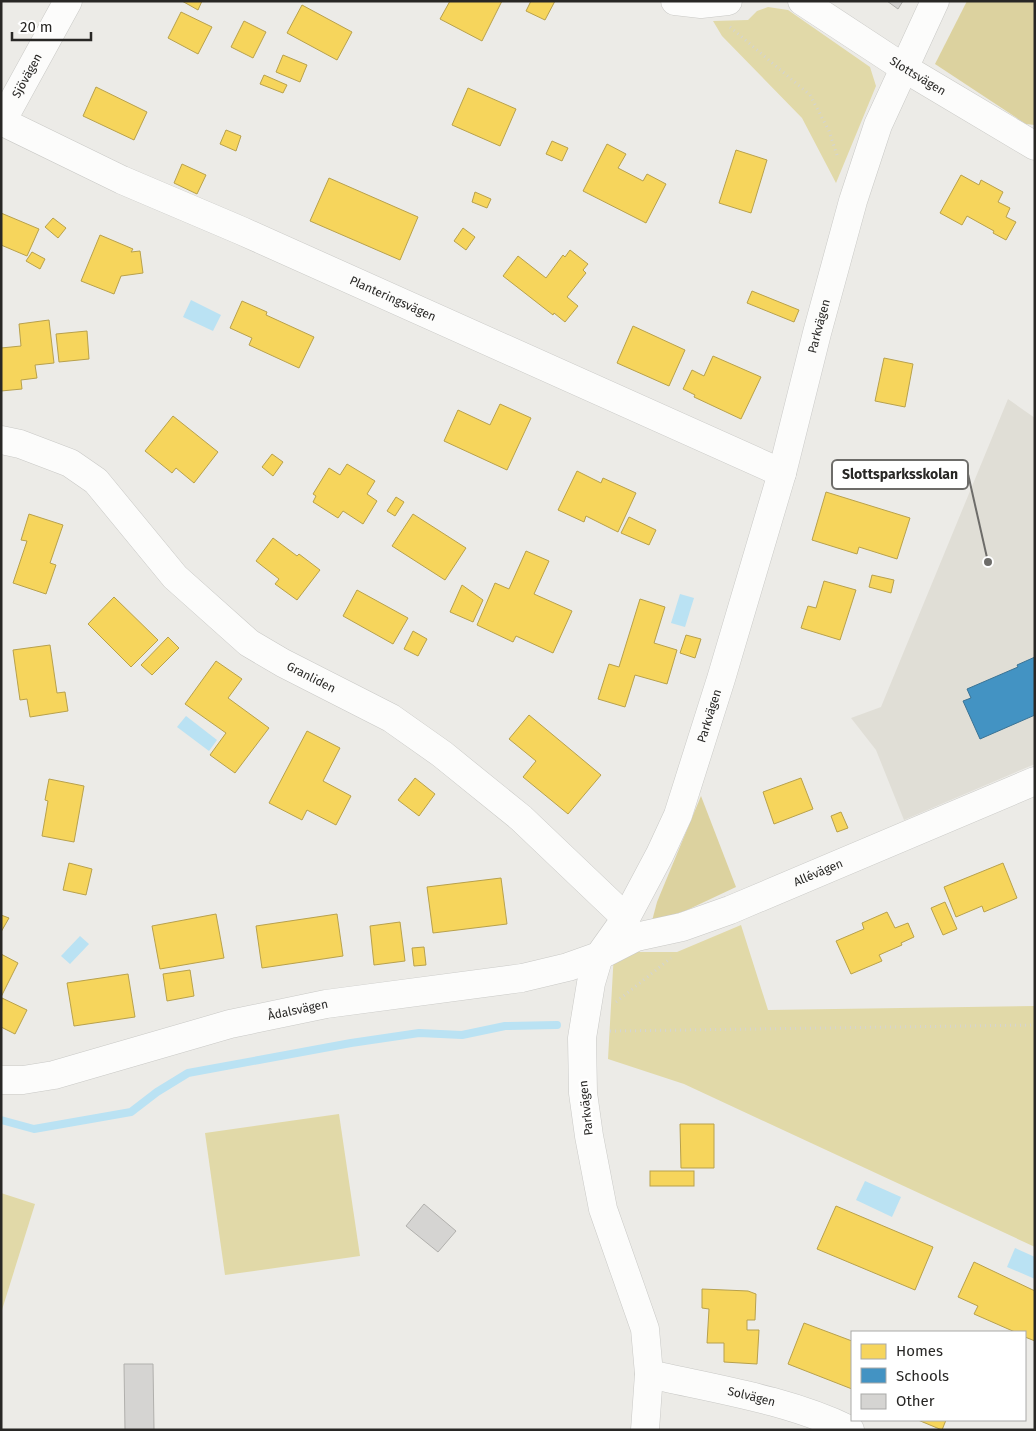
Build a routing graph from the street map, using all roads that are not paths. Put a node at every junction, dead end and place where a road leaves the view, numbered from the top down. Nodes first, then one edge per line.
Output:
1 (68, 1) edge
2 (728, 1) edge
3 (802, 1) edge
4 (935, 1) edge
5 (688, 2) edge
6 (904, 68) junction
7 (2, 122) edge
8 (1035, 146) edge
9 (1, 440) edge
10 (782, 473) junction
11 (1035, 781) edge
12 (626, 918) junction
13 (599, 956) junction
14 (1, 1080) edge
15 (649, 1374) junction
16 (645, 1430) edge
17 (850, 1430) edge

1 - 7 street, Sjövägen
2 - 5 street
3 - 6 street, Slottsvägen
4 - 6 street, Parkvägen
6 - 8 street, Slottsvägen
6 - 10 street, Parkvägen
7 - 10 street, Planteringsvägen
9 - 12 street, Granliden
10 - 12 street, Parkvägen
11 - 13 street, Allévägen
12 - 13 street, Parkvägen
13 - 14 street, Ådalsvägen
13 - 15 street, Parkvägen
15 - 16 street, Parkvägen
15 - 17 street, Solvägen

